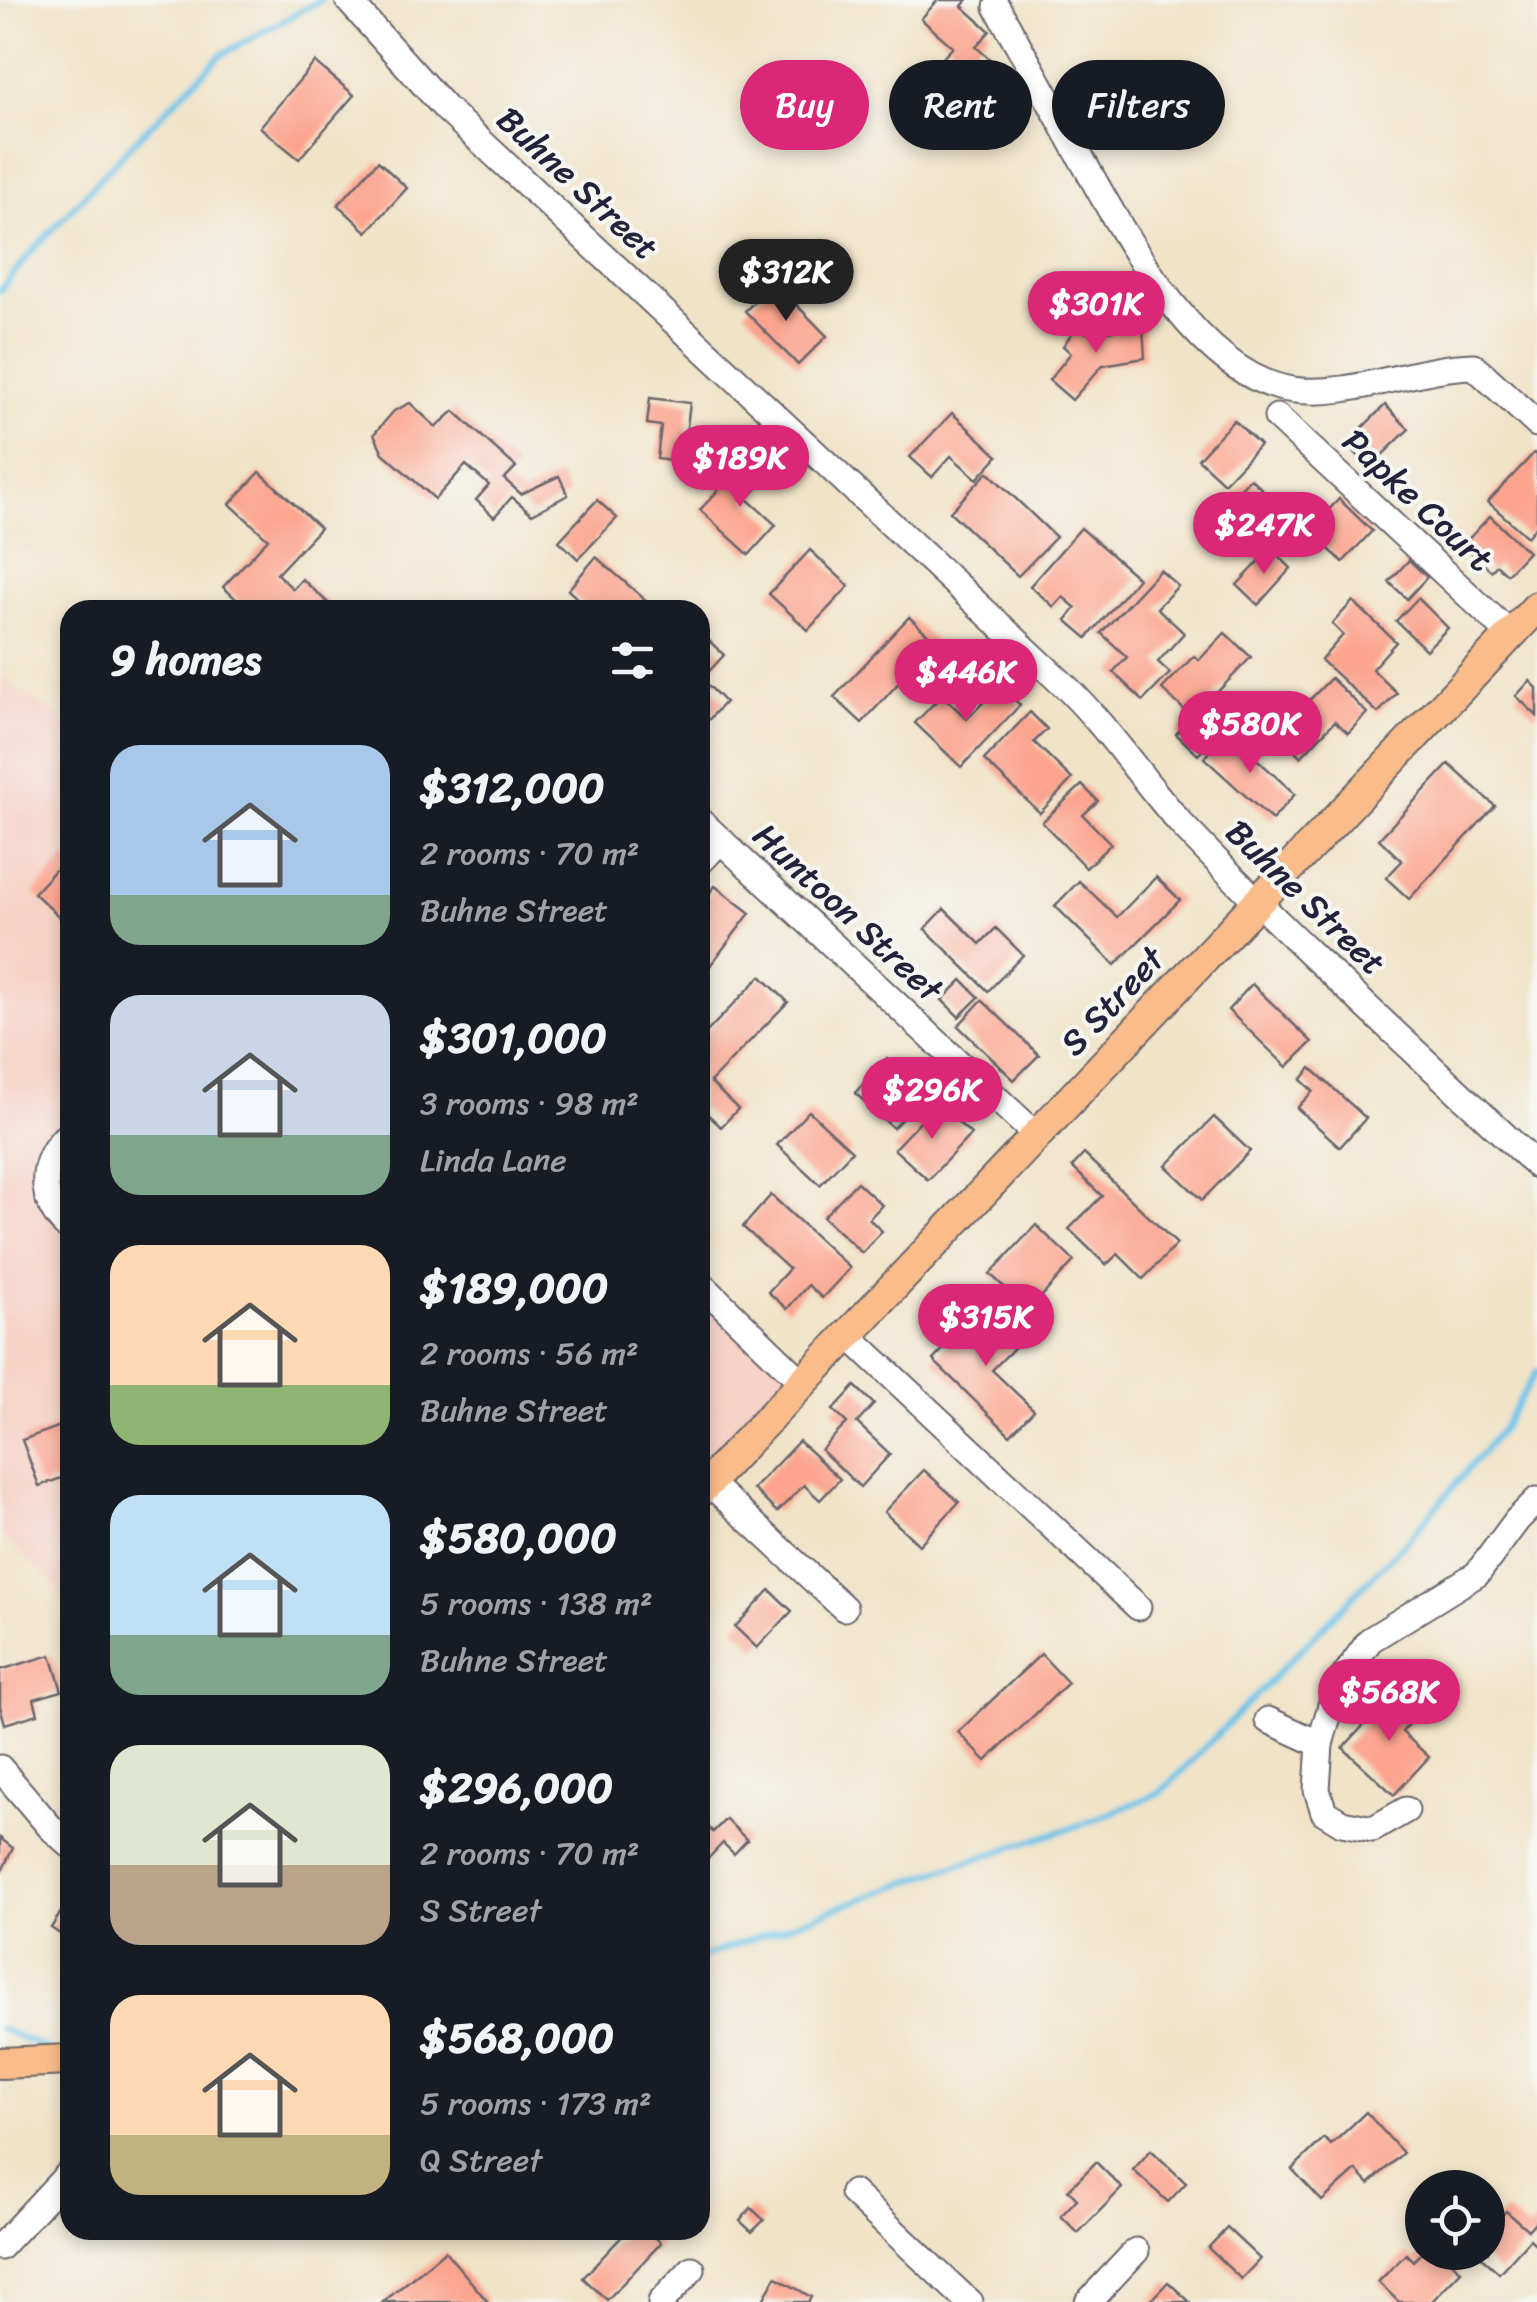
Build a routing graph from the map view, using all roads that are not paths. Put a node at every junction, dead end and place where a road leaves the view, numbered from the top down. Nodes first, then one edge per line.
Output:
1 (348, 0) edge
2 (997, 7) dead end
3 (1278, 417) dead end
4 (1537, 424) edge
5 (1537, 607) edge
6 (1511, 635) junction
7 (710, 830) edge
8 (721, 840) junction
9 (710, 852) edge
10 (1257, 902) junction
11 (1037, 1136) junction
12 (60, 1141) edge
13 (1537, 1166) edge
14 (60, 1218) edge
15 (710, 1293) edge
16 (848, 1334) junction
17 (802, 1382) junction
18 (710, 1481) edge
19 (710, 1492) edge
20 (1537, 1500) edge
21 (1138, 1607) dead end
22 (844, 1608) dead end
23 (1268, 1720) dead end
24 (1320, 1744) junction
25 (0, 1768) edge
26 (1406, 1810) dead end
27 (60, 1836) edge
28 (60, 2060) edge
29 (0, 2062) edge
30 (60, 2183) edge
31 (853, 2193) dead end
32 (0, 2247) edge
33 (1136, 2250) dead end
34 (692, 2268) dead end
35 (661, 2302) edge
36 (969, 2302) edge
37 (1088, 2302) edge

1 - 10 street, Buhne Street
2 - 4 street
3 - 6 street, Papke Court
5 - 6 main road, S Street
6 - 10 main road, S Street
7 - 8 street, Huntoon Street
8 - 9 street
8 - 11 street, Huntoon Street
10 - 11 main road, S Street
10 - 13 street, Buhne Street
11 - 16 main road, S Street
12 - 14 street
15 - 17 street
16 - 17 main road, S Street
16 - 21 street
17 - 18 main road, S Street
19 - 22 street
20 - 24 street
23 - 24 street
24 - 26 street
25 - 27 street
28 - 29 main road
30 - 32 street
31 - 36 street
33 - 37 street
34 - 35 street

